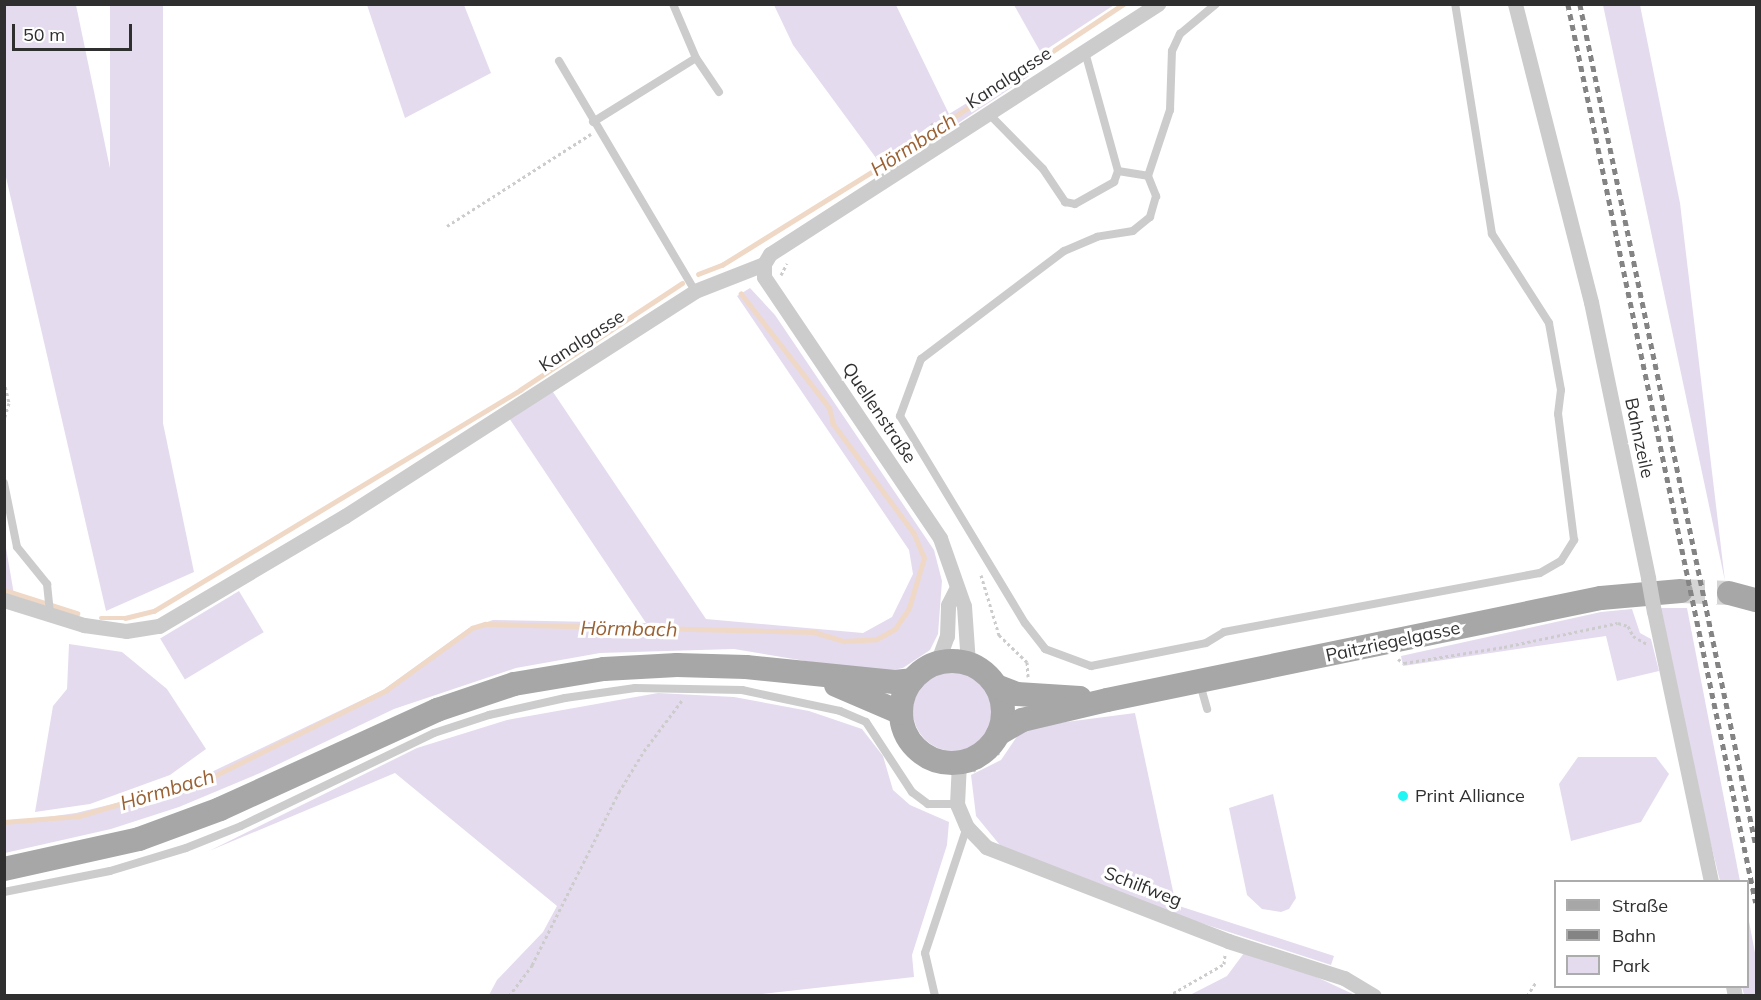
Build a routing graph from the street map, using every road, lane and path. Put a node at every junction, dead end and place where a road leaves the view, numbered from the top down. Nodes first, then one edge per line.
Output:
1 (673, 4) edge
2 (1158, 4) edge
3 (1216, 4) edge
4 (1455, 4) edge
5 (1515, 4) edge
6 (1085, 52) junction
7 (696, 58) junction
8 (559, 61) dead end
9 (719, 92) dead end
10 (989, 114) junction
11 (593, 122) junction
12 (598, 130) junction
13 (1118, 171) junction
14 (1148, 176) junction
15 (447, 226) dead end
16 (764, 264) junction
17 (695, 291) junction
18 (4, 381) edge
19 (4, 419) edge
20 (4, 483) edge
21 (956, 588) junction
22 (1681, 591) tunnel mouth
23 (1729, 594) tunnel mouth
24 (4, 600) edge
25 (1756, 600) edge
26 (50, 612) junction
27 (1661, 642) junction
28 (1393, 656) dead end
29 (937, 663) junction
30 (968, 663) junction
31 (808, 675) junction
32 (912, 680) junction
33 (1200, 682) junction
34 (688, 686) junction
35 (996, 686) junction
36 (1107, 700) junction
37 (1207, 709) dead end
38 (901, 713) junction
39 (998, 734) junction
40 (959, 762) junction
41 (957, 804) junction
42 (967, 827) junction
43 (4, 869) edge
44 (1711, 880) edge
45 (4, 892) edge
46 (1228, 941) junction
47 (1536, 982) dead end
48 (509, 996) edge
49 (934, 996) edge
50 (1168, 996) edge
51 (1374, 996) edge
52 (1527, 996) edge

1 - 7 lane
2 - 6 street, Kanalgasse
3 - 14 lane
4 - 14 lane
5 - 27 street, Bahnzeile, bridge
6 - 10 street, Kanalgasse
6 - 13 lane
7 - 9 lane
7 - 11 lane
8 - 11 lane
10 - 13 lane
10 - 16 street, Kanalgasse
11 - 12 lane
12 - 15 path
12 - 17 lane
13 - 14 lane
16 - 17 street, Kanalgasse
16 - 21 street, Quellenstraße
17 - 26 street, Kanalgasse
18 - 19 path
20 - 26 lane
21 - 29 street
21 - 30 street, Quellenstraße
22 - 33 main road, Paitzriegelgasse
23 - 25 main road
24 - 26 street, Kanalgasse
27 - 28 path
27 - 44 street, Bahnzeile
29 - 30 main road
29 - 32 main road
30 - 35 main road
31 - 32 main road
31 - 38 main road
31 - 43 main road
32 - 38 main road
33 - 36 main road, Paitzriegelgasse
33 - 37 lane
34 - 41 lane
34 - 45 lane
34 - 48 path
35 - 36 main road, Paitzriegelgasse
35 - 39 main road
36 - 39 main road, Paitzriegelgasse
38 - 40 main road
39 - 40 main road
40 - 41 street, Schilfweg
41 - 42 street, Schilfweg
42 - 46 street, Schilfweg
42 - 49 lane
46 - 50 path
46 - 51 street, Schilfweg
47 - 52 path

